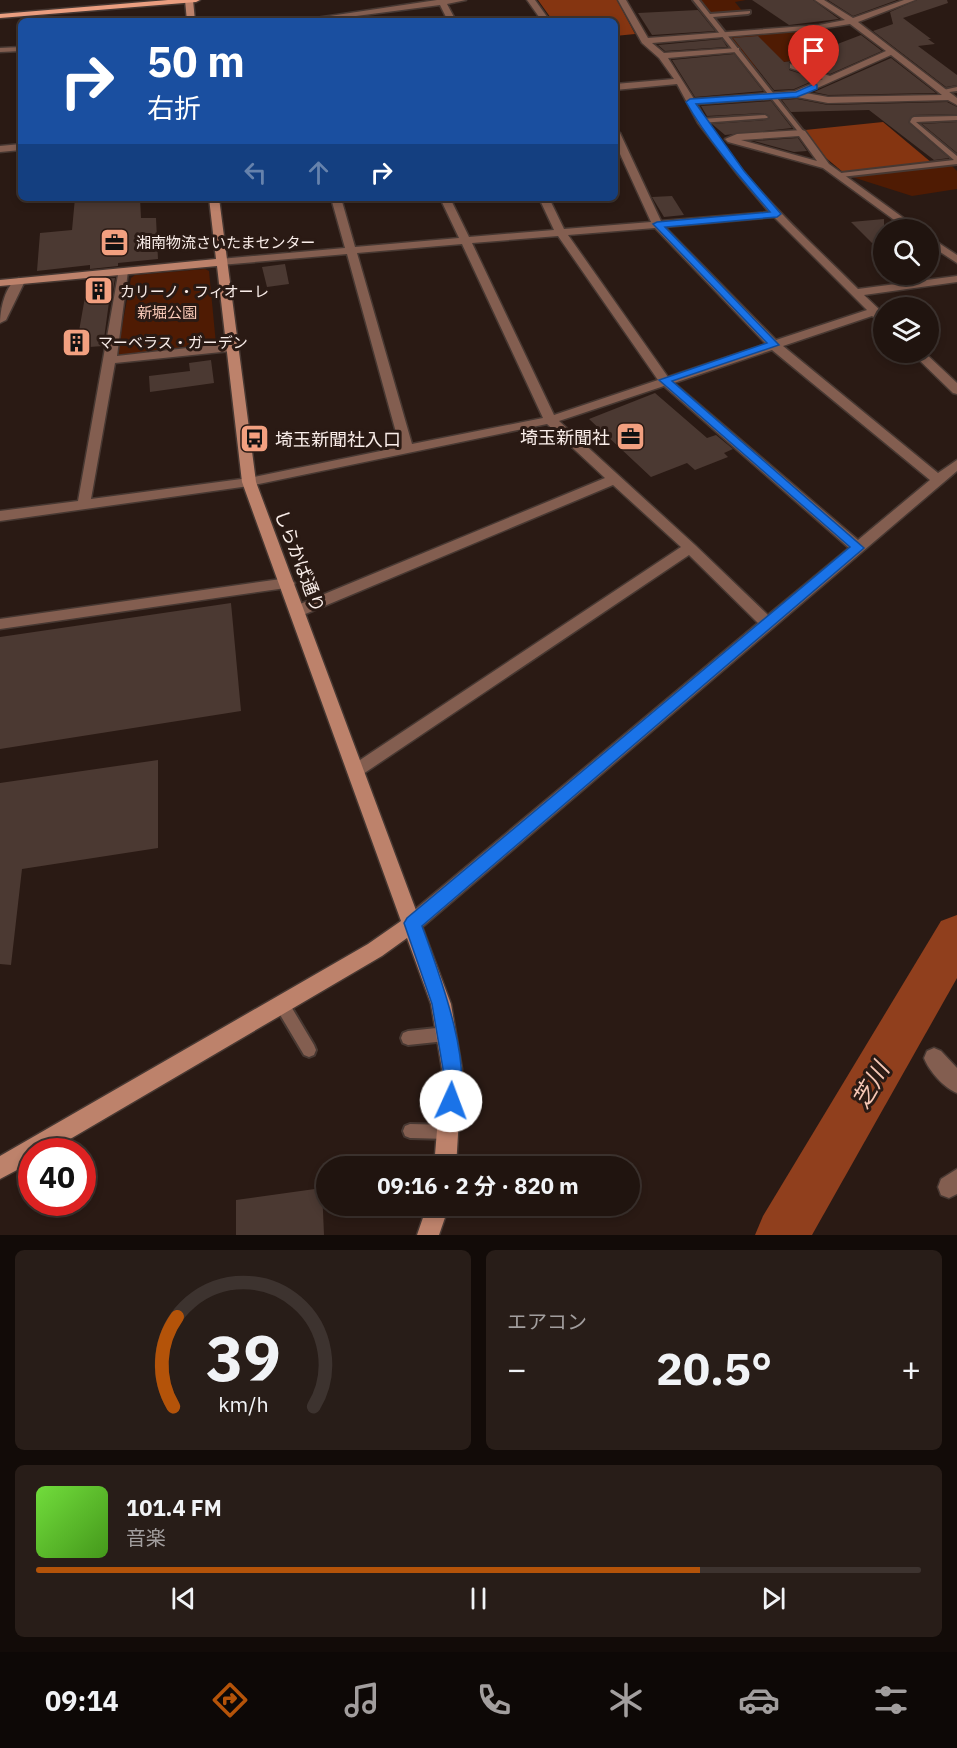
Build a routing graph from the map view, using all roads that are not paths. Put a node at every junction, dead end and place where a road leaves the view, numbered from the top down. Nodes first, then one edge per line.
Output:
1 (189, 0) edge
2 (196, 0) edge
3 (462, 0) edge
4 (531, 0) edge
5 (622, 0) edge
6 (696, 0) edge
7 (819, 0) edge
8 (911, 0) edge
9 (442, 1) edge
10 (748, 12) dead end
11 (0, 16) edge
12 (709, 16) junction
13 (358, 17) edge
14 (191, 18) edge
15 (450, 18) edge
16 (544, 18) edge
17 (852, 21) junction
18 (724, 35) junction
19 (645, 41) junction
20 (18, 49) edge
21 (0, 50) edge
22 (736, 50) junction
23 (891, 52) junction
24 (662, 56) junction
25 (793, 66) dead end
26 (831, 79) junction
27 (680, 81) junction
28 (618, 87) edge
29 (957, 89) edge
30 (942, 91) junction
31 (797, 94) junction
32 (773, 96) junction
33 (953, 99) edge
34 (690, 102) junction
35 (765, 117) dead end
36 (957, 118) edge
37 (701, 121) junction
38 (802, 133) junction
39 (715, 139) junction
40 (618, 140) edge
41 (731, 140) junction
42 (18, 147) edge
43 (0, 149) edge
44 (957, 160) edge
45 (826, 166) junction
46 (841, 175) junction
47 (214, 201) edge
48 (337, 201) edge
49 (446, 201) edge
50 (545, 201) edge
51 (777, 214) junction
52 (900, 219) edge
53 (657, 224) junction
54 (561, 233) junction
55 (466, 242) junction
56 (939, 247) edge
57 (351, 252) junction
58 (957, 260) edge
59 (220, 262) junction
60 (123, 271) junction
61 (957, 279) edge
62 (19, 281) junction
63 (0, 283) edge
64 (854, 292) junction
65 (873, 312) joint
66 (0, 320) edge
67 (774, 345) junction
68 (231, 347) junction
69 (110, 360) junction
70 (929, 363) edge
71 (664, 380) junction
72 (957, 390) edge
73 (550, 420) junction
74 (407, 449) junction
75 (957, 464) edge
76 (615, 479) junction
77 (938, 480) junction
78 (249, 482) junction
79 (85, 505) junction
80 (0, 516) edge
81 (690, 548) junction
82 (858, 548) junction
83 (288, 583) junction
84 (298, 611) junction
85 (767, 623) junction
86 (0, 624) edge
87 (357, 771) junction
88 (413, 923) junction
89 (281, 1003) junction
90 (446, 1034) junction
91 (408, 1038) dead end
92 (309, 1050) dead end
93 (934, 1059) dead end
94 (957, 1083) edge
95 (410, 1131) dead end
96 (449, 1132) junction
97 (446, 1156) edge
98 (0, 1168) edge
99 (435, 1216) edge
100 (428, 1235) edge

1 - 2 main road
1 - 11 main road
1 - 14 street
3 - 9 street
4 - 16 street
5 - 19 street
6 - 12 lane
7 - 17 street
8 - 17 street
9 - 13 street
9 - 15 street
10 - 12 lane
12 - 18 lane
17 - 18 street
17 - 23 street
18 - 19 street
18 - 22 lane
19 - 24 street
20 - 21 street
22 - 24 street
22 - 32 lane
23 - 26 street
23 - 30 street
24 - 27 street
25 - 26 street
26 - 31 street
27 - 28 street
27 - 34 street
29 - 30 lane
30 - 33 street
31 - 32 street
31 - 33 street
32 - 34 street
32 - 38 lane
34 - 37 street
35 - 37 lane
36 - 44 lane
37 - 39 street
38 - 41 street
38 - 45 street
39 - 41 street
39 - 51 street
40 - 53 street
41 - 45 street
42 - 43 street
44 - 46 lane
45 - 46 street
46 - 52 street
47 - 59 street, しらかば通り
48 - 57 street
49 - 55 street
50 - 54 street
51 - 53 street
51 - 64 street
53 - 54 street
53 - 67 street
54 - 55 street
54 - 71 street
55 - 57 street
55 - 73 street
56 - 58 street
57 - 59 street
57 - 74 street
59 - 60 street
59 - 68 street, しらかば通り
60 - 62 street
60 - 69 street
61 - 64 street
62 - 63 street
62 - 66 street
64 - 65 street
65 - 67 street
67 - 71 street
67 - 77 street
68 - 69 street
68 - 78 street, しらかば通り
69 - 79 street
70 - 72 street
71 - 73 street
71 - 82 street
73 - 74 street
73 - 76 street
74 - 78 street
75 - 77 street
76 - 81 street
76 - 84 street
77 - 82 street
78 - 79 street
78 - 83 street, しらかば通り
79 - 80 street
81 - 85 street
81 - 87 street
82 - 85 street
83 - 84 street, しらかば通り
83 - 86 street
84 - 87 street, しらかば通り
85 - 88 street
87 - 88 street, しらかば通り
88 - 89 street
88 - 90 street, しらかば通り
89 - 92 lane
89 - 98 street
90 - 91 lane
90 - 96 street, しらかば通り
93 - 94 street
95 - 96 lane
96 - 97 street, しらかば通り
99 - 100 street

